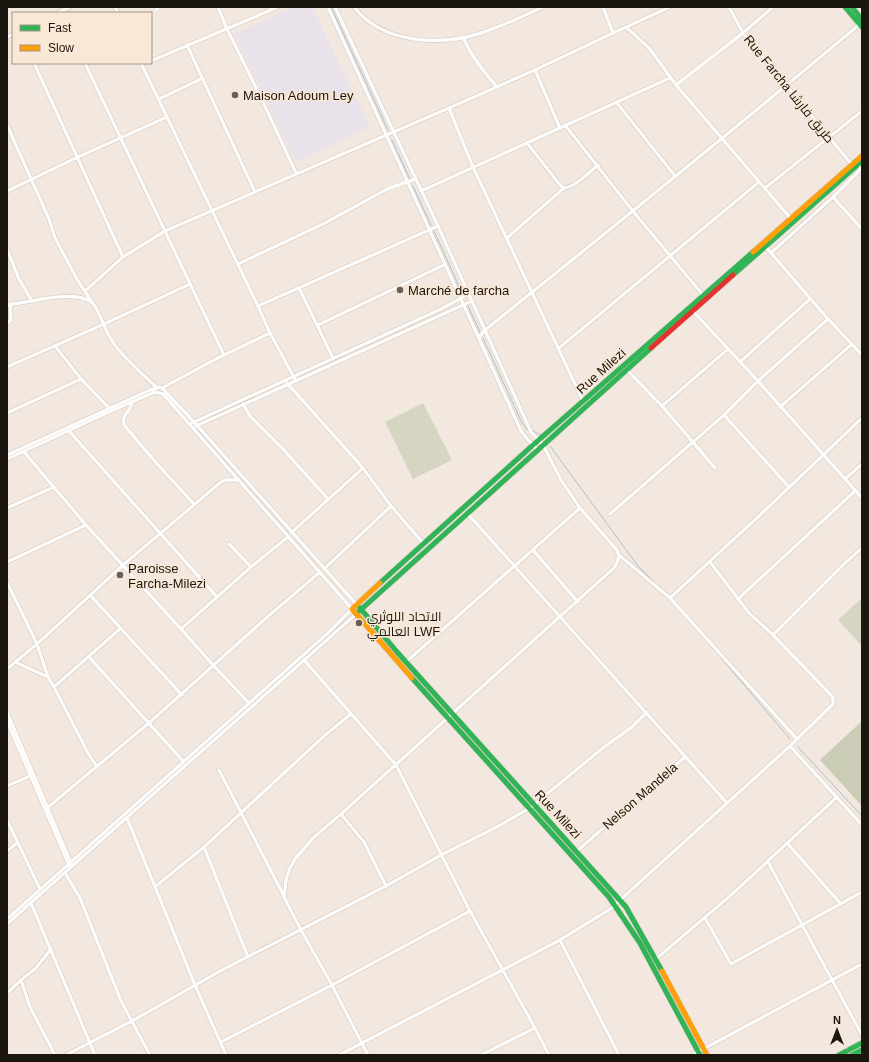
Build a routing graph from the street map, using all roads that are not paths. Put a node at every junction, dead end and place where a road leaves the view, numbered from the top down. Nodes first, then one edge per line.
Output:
1 (70, 7) edge
2 (159, 7) edge
3 (218, 7) edge
4 (278, 7) edge
5 (328, 7) edge
6 (335, 7) edge
7 (354, 7) edge
8 (543, 7) edge
9 (603, 7) edge
10 (670, 7) edge
11 (729, 7) edge
12 (773, 7) edge
13 (845, 7) edge
14 (852, 7) edge
15 (271, 8) edge
16 (156, 10) dead end
17 (60, 12) edge
18 (861, 24) edge
19 (626, 27) junction
20 (227, 29) junction
21 (613, 33) junction
22 (743, 33) junction
23 (463, 37) junction
24 (187, 45) junction
25 (152, 61) edge
26 (34, 64) edge
27 (85, 64) edge
28 (143, 64) edge
29 (535, 70) junction
30 (203, 78) junction
31 (670, 78) junction
32 (676, 85) junction
33 (786, 86) junction
34 (497, 87) junction
35 (159, 99) junction
36 (617, 102) junction
37 (449, 108) junction
38 (862, 111) edge
39 (167, 117) junction
40 (7, 125) edge
41 (565, 125) junction
42 (560, 128) junction
43 (393, 132) junction
44 (386, 135) junction
45 (120, 138) junction
46 (722, 138) junction
47 (829, 138) junction
48 (527, 143) junction
49 (862, 156) edge
50 (78, 157) junction
51 (862, 161) edge
52 (862, 165) edge
53 (598, 166) junction
54 (853, 166) junction
55 (473, 167) junction
56 (296, 173) junction
57 (675, 176) junction
58 (31, 179) junction
59 (415, 179) junction
60 (407, 182) junction
61 (759, 182) junction
62 (564, 188) junction
63 (765, 188) junction
64 (7, 191) edge
65 (421, 191) junction
66 (255, 192) junction
67 (833, 197) junction
68 (632, 210) junction
69 (212, 212) junction
70 (792, 220) junction
71 (438, 226) junction
72 (862, 229) edge
73 (430, 230) junction
74 (165, 231) junction
75 (507, 238) junction
76 (765, 246) junction
77 (7, 249) edge
78 (771, 253) junction
79 (670, 255) junction
80 (123, 257) junction
81 (238, 264) junction
82 (446, 264) junction
83 (742, 264) junction
84 (190, 284) junction
85 (299, 288) junction
86 (85, 291) junction
87 (531, 292) junction
88 (469, 294) junction
89 (703, 295) junction
90 (460, 298) junction
91 (810, 299) junction
92 (32, 301) junction
93 (472, 301) junction
94 (8, 304) edge
95 (93, 304) junction
96 (463, 305) junction
97 (258, 306) junction
98 (691, 309) junction
99 (828, 319) junction
100 (7, 323) edge
101 (104, 324) junction
102 (318, 325) junction
103 (485, 330) junction
104 (270, 333) junction
105 (479, 337) junction
106 (852, 344) junction
107 (55, 346) junction
108 (559, 348) junction
109 (728, 349) junction
110 (224, 355) junction
111 (862, 355) edge
112 (333, 358) junction
113 (740, 362) junction
114 (7, 367) edge
115 (627, 370) junction
116 (293, 376) junction
117 (81, 379) junction
118 (286, 380) junction
119 (296, 381) junction
120 (758, 381) junction
121 (287, 385) junction
122 (157, 388) junction
123 (162, 388) junction
124 (132, 402) junction
125 (583, 402) junction
126 (243, 404) junction
127 (662, 406) junction
128 (780, 407) junction
129 (109, 408) junction
130 (7, 413) edge
131 (724, 415) junction
132 (862, 418) edge
133 (192, 423) junction
134 (195, 427) junction
135 (69, 431) junction
136 (539, 440) junction
137 (692, 442) junction
138 (533, 445) junction
139 (543, 445) junction
140 (538, 450) junction
141 (24, 452) junction
142 (7, 455) edge
143 (824, 455) junction
144 (7, 459) edge
145 (862, 464) edge
146 (362, 468) junction
147 (715, 468) dead end
148 (846, 479) junction
149 (239, 480) junction
150 (54, 487) junction
151 (788, 487) junction
152 (855, 491) junction
153 (862, 498) edge
154 (328, 499) junction
155 (194, 504) junction
156 (391, 506) junction
157 (7, 508) edge
158 (580, 508) junction
159 (467, 513) junction
160 (610, 514) dead end
161 (86, 525) junction
162 (160, 533) junction
163 (291, 533) junction
164 (288, 537) junction
165 (423, 543) junction
166 (229, 544) dead end
167 (862, 548) edge
168 (533, 550) junction
169 (619, 554) junction
170 (7, 562) edge
171 (710, 562) junction
172 (123, 565) junction
173 (515, 565) junction
174 (250, 567) junction
175 (324, 569) junction
176 (320, 572) junction
177 (7, 582) edge
178 (90, 595) junction
179 (217, 597) junction
180 (670, 598) junction
181 (738, 599) junction
182 (578, 602) junction
183 (357, 605) junction
184 (352, 609) junction
185 (361, 610) junction
186 (356, 614) junction
187 (560, 618) junction
188 (121, 628) junction
189 (181, 629) junction
190 (773, 635) junction
191 (37, 644) junction
192 (89, 657) junction
193 (304, 660) junction
194 (15, 662) junction
195 (406, 662) junction
196 (213, 665) junction
197 (7, 669) edge
198 (48, 677) junction
199 (54, 687) junction
200 (182, 695) junction
201 (249, 703) junction
202 (7, 712) edge
203 (646, 712) junction
204 (452, 713) junction
205 (351, 714) junction
206 (448, 718) junction
207 (7, 721) edge
208 (149, 723) junction
209 (797, 739) junction
210 (790, 746) junction
211 (685, 757) junction
212 (183, 762) junction
213 (396, 765) junction
214 (97, 767) junction
215 (218, 770) dead end
216 (32, 775) junction
217 (7, 786) edge
218 (837, 797) junction
219 (726, 802) junction
220 (532, 806) junction
221 (47, 808) junction
222 (241, 812) junction
223 (341, 814) junction
224 (127, 818) junction
225 (7, 820) edge
226 (862, 825) edge
227 (17, 843) junction
228 (788, 844) junction
229 (204, 847) junction
230 (7, 851) edge
231 (577, 851) junction
232 (441, 856) junction
233 (768, 862) junction
234 (70, 865) junction
235 (65, 873) junction
236 (156, 886) junction
237 (386, 886) junction
238 (40, 889) junction
239 (862, 892) edge
240 (284, 897) junction
241 (620, 900) junction
242 (31, 903) junction
243 (840, 903) junction
244 (616, 906) junction
245 (470, 911) junction
246 (7, 918) edge
247 (705, 918) junction
248 (7, 924) edge
249 (802, 924) junction
250 (301, 930) junction
251 (560, 940) junction
252 (51, 949) junction
253 (248, 957) junction
254 (656, 959) junction
255 (862, 964) edge
256 (503, 970) junction
257 (20, 980) junction
258 (831, 980) junction
259 (196, 985) junction
260 (332, 985) junction
261 (7, 993) edge
262 (132, 1021) junction
263 (536, 1028) junction
264 (862, 1035) edge
265 (221, 1042) junction
266 (90, 1043) junction
267 (362, 1043) junction
268 (862, 1043) edge
269 (862, 1050) edge
270 (701, 1052) edge
271 (55, 1055) edge
272 (66, 1055) edge
273 (95, 1055) edge
274 (150, 1055) edge
275 (226, 1055) edge
276 (339, 1055) edge
277 (368, 1055) edge
278 (481, 1055) edge
279 (549, 1055) edge
280 (619, 1055) edge
281 (692, 1055) edge
282 (707, 1055) edge
283 (839, 1055) edge
284 (852, 1055) edge

1 - 17 street
2 - 16 street
3 - 20 street
4 - 15 street
5 - 44 street
6 - 43 street
7 - 23 street
8 - 23 street
9 - 21 street
10 - 19 street
11 - 22 street, Rue Farcha طريق فارشا
12 - 22 street
13 - 18 street
14 - 18 street
15 - 20 street
18 - 33 street
19 - 21 street
19 - 31 street
20 - 24 street
20 - 56 street
21 - 29 street
22 - 32 street
22 - 33 street, Rue Farcha طريق فارشا
23 - 34 street
24 - 25 street
24 - 30 street
26 - 50 street
27 - 45 street
28 - 35 street
29 - 34 street
29 - 42 street
30 - 35 street
30 - 66 street
31 - 32 street
31 - 36 street
32 - 46 street
33 - 46 street
33 - 47 street, Rue Farcha طريق فارشا
34 - 37 street
35 - 39 street
36 - 41 street
36 - 57 street
37 - 43 street
37 - 55 street
38 - 47 street
39 - 45 street
39 - 69 street
40 - 58 street
41 - 42 street
41 - 53 street
42 - 48 street
43 - 44 street
43 - 59 street
44 - 56 street
44 - 60 street
45 - 50 street
45 - 74 street
46 - 57 street
46 - 61 street
47 - 54 street, Rue Farcha طريق فارشا
47 - 63 street
48 - 55 street
48 - 62 street
49 - 54 street, Rue Milezi
50 - 58 street
50 - 80 street
51 - 54 street, Rue Milezi
52 - 67 street
53 - 62 street
53 - 68 street
54 - 70 street, Rue Milezi
55 - 65 street
55 - 75 street
56 - 66 street
57 - 68 street
58 - 64 street
58 - 86 street
59 - 60 street
59 - 65 street
60 - 73 street
60 - 81 street
61 - 63 street
61 - 79 street
62 - 75 street
63 - 70 street
65 - 71 street
66 - 69 street
67 - 72 street
67 - 78 street
68 - 79 street
68 - 87 street
69 - 74 street
69 - 81 street
70 - 76 street, Rue Milezi
70 - 83 street, Rue Milezi
71 - 73 street
71 - 88 street
73 - 82 street
73 - 85 street
74 - 80 street
74 - 84 street
75 - 87 street
76 - 78 street
76 - 83 street, Rue Milezi
77 - 92 street
78 - 91 street
79 - 89 street
79 - 108 street
80 - 86 street
81 - 97 street
82 - 90 street
82 - 102 street
83 - 89 street, Rue Milezi
83 - 98 street, Rue Milezi
84 - 101 street
84 - 110 street
85 - 97 street
85 - 102 street
86 - 95 street
87 - 103 street
87 - 108 street
88 - 90 street
88 - 93 street
89 - 98 street, Rue Milezi
90 - 96 street
90 - 112 street
91 - 99 street
91 - 113 street
92 - 94 street
92 - 95 street
93 - 96 street
93 - 103 street
94 - 100 street
95 - 101 street
96 - 105 street
96 - 119 street
97 - 104 street
98 - 109 street
98 - 115 street, Rue Milezi
98 - 125 street, Rue Milezi
99 - 106 street
99 - 120 street
101 - 107 street
101 - 122 street
102 - 112 street
103 - 105 street
103 - 136 street
104 - 110 street
104 - 116 street
105 - 138 street
106 - 111 street
106 - 128 street
107 - 114 street
107 - 117 street
108 - 125 street
109 - 113 street
109 - 127 street
110 - 123 street
112 - 116 street
113 - 120 street
115 - 127 street
115 - 139 street, Rue Milezi
116 - 118 street
116 - 119 street
117 - 129 street
117 - 130 street
118 - 121 street
118 - 133 street
119 - 121 street
120 - 128 street
120 - 131 street
121 - 126 street
121 - 146 street
122 - 123 street
122 - 129 street
123 - 133 street
124 - 133 street
124 - 135 street
124 - 155 street
125 - 136 street, Rue Milezi
126 - 134 street
126 - 154 street
127 - 137 street
128 - 143 street
129 - 142 street
131 - 137 street
131 - 151 street
132 - 143 street
133 - 134 street
134 - 149 street
134 - 163 street
135 - 141 street
135 - 162 street
136 - 138 street, Rue Milezi
136 - 139 street
137 - 147 street
137 - 160 street
138 - 140 street
138 - 165 street, Rue Milezi
139 - 140 street, Rue Milezi
139 - 158 street
140 - 159 street, Rue Milezi
141 - 144 street
141 - 150 street
143 - 148 street
143 - 151 street
145 - 148 street
146 - 154 street
146 - 156 street
148 - 152 street
149 - 155 street
149 - 164 street
150 - 157 street
150 - 161 street
151 - 171 street
152 - 153 street
152 - 181 street
154 - 163 street
155 - 162 street
156 - 165 street
156 - 175 street
158 - 168 street
158 - 169 street
159 - 173 street
159 - 185 street, Rue Milezi
161 - 170 street
161 - 172 street
162 - 172 street
162 - 179 street
163 - 175 street
164 - 174 street
164 - 176 street
165 - 183 street, Rue Milezi
166 - 174 street
167 - 190 street
168 - 173 street
168 - 182 street
169 - 180 street
169 - 182 street
171 - 180 street
171 - 181 street
172 - 178 street
172 - 189 street
173 - 187 street
173 - 195 street
174 - 179 street
175 - 183 street
176 - 184 street
176 - 196 street
177 - 191 street
178 - 188 street
178 - 191 street
179 - 189 street
180 - 209 street
181 - 190 street
182 - 187 street
183 - 184 street, Rue Milezi
183 - 185 street, Rue Milezi
184 - 186 street, Rue Milezi
184 - 201 street
185 - 186 street, Rue Milezi
185 - 195 street, Rue Milezi
186 - 193 street
186 - 206 street, Rue Milezi
187 - 203 street
187 - 204 street
188 - 192 street
188 - 200 street
189 - 196 street
190 - 209 street
191 - 194 street
191 - 198 street
192 - 199 street
192 - 208 street
193 - 205 street
193 - 224 street
194 - 197 street
194 - 198 street
195 - 204 street, Rue Milezi
196 - 200 street
196 - 201 street
198 - 199 street
199 - 214 street
200 - 208 street
201 - 212 street
202 - 216 street
203 - 211 street
203 - 220 street
204 - 206 street
204 - 220 street, Rue Milezi
205 - 213 street
205 - 222 street
206 - 213 street
206 - 220 street, Rue Milezi
207 - 216 street
208 - 212 street
208 - 214 street
209 - 210 street
210 - 218 street
210 - 219 street
211 - 219 street
211 - 231 street, Nelson Mandela
212 - 234 street
213 - 223 street
213 - 232 street
214 - 221 street
215 - 222 street
216 - 217 street
216 - 221 street
216 - 234 street
218 - 226 street
218 - 228 street
219 - 241 street
220 - 231 street, Rue Milezi
220 - 232 street
220 - 244 street, Rue Milezi
221 - 234 street
222 - 229 street
222 - 240 street
223 - 237 street
223 - 240 street
224 - 234 street
224 - 236 street
225 - 227 street
227 - 230 street
227 - 238 street
228 - 233 street
228 - 243 street
229 - 236 street
229 - 253 street
231 - 241 street, Rue Milezi
232 - 237 street
232 - 245 street
233 - 247 street
233 - 249 street
234 - 235 street
234 - 238 street
235 - 242 street
235 - 262 street
236 - 259 street
237 - 250 street
238 - 246 street
239 - 243 street
240 - 250 street
241 - 244 street
241 - 254 street, Rue Milezi
242 - 248 street
242 - 252 street
243 - 249 street
244 - 251 street
244 - 270 street, Rue Milezi
245 - 256 street
245 - 260 street
247 - 249 street
247 - 254 street
249 - 258 street
250 - 253 street
250 - 260 street
251 - 256 street
251 - 280 street
252 - 257 street
252 - 266 street
253 - 259 street
254 - 270 street, Rue Milezi
255 - 258 street
256 - 263 street
256 - 267 street
257 - 261 street
257 - 271 street
258 - 264 street
258 - 270 street
259 - 262 street
259 - 265 street
260 - 265 street
260 - 267 street
262 - 266 street
262 - 274 street
263 - 278 street
263 - 279 street
265 - 275 street
266 - 272 street
266 - 273 street
267 - 276 street
267 - 277 street
268 - 283 street
269 - 284 street
270 - 281 street
270 - 282 street, Rue Milezi

